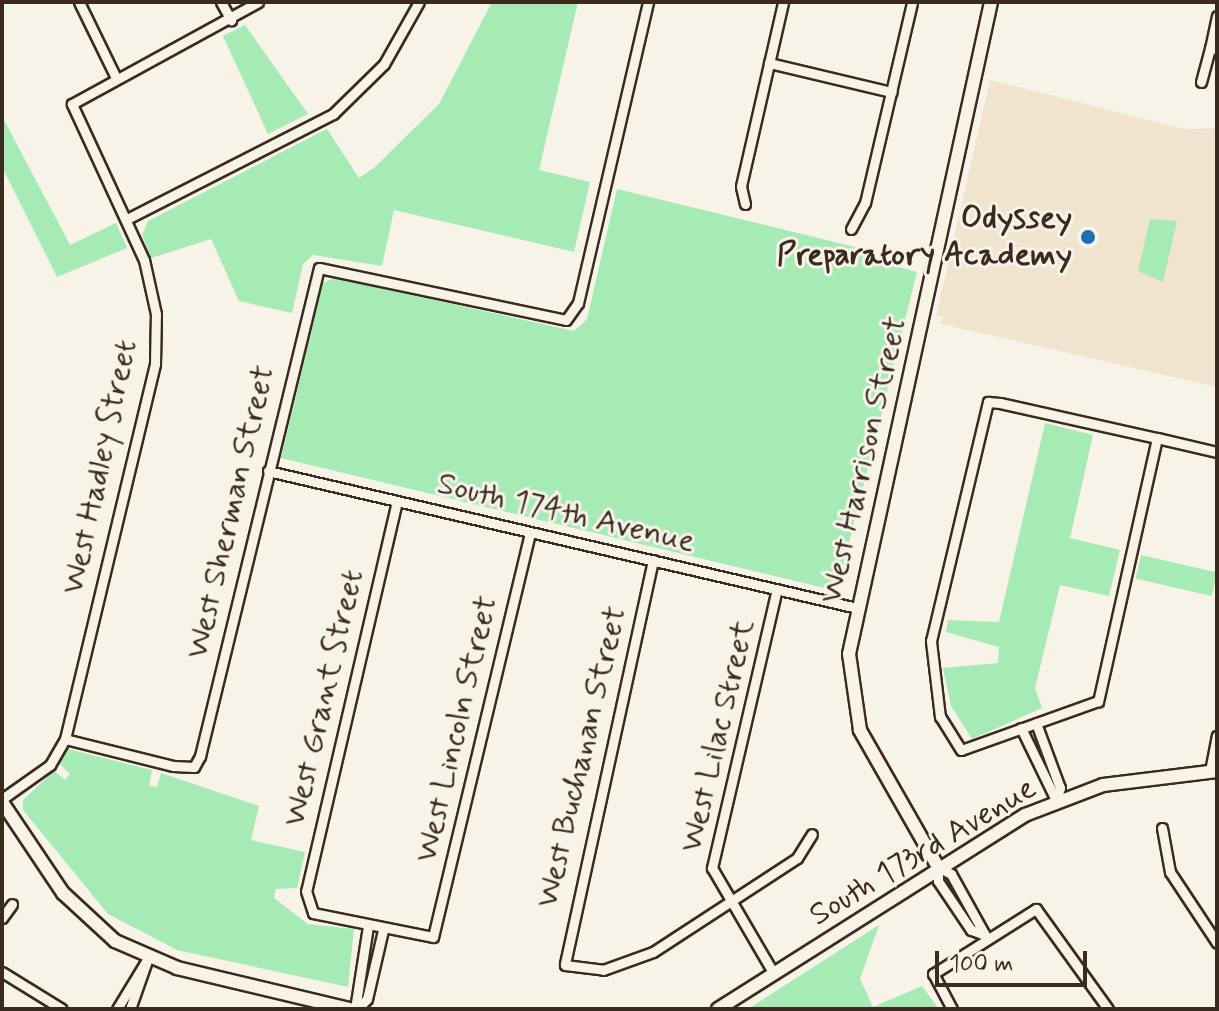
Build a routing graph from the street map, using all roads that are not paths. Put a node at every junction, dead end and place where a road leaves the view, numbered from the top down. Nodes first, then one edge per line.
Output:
1 (79, 2) edge
2 (221, 2) edge
3 (258, 2) edge
4 (419, 2) edge
5 (648, 2) edge
6 (783, 2) edge
7 (912, 2) edge
8 (991, 2) edge
9 (1217, 16) edge
10 (231, 20) junction
11 (1213, 49) edge
12 (769, 63) junction
13 (116, 78) junction
14 (1201, 82) dead end
15 (892, 92) junction
16 (745, 204) dead end
17 (127, 219) junction
18 (851, 229) dead end
19 (1157, 438) junction
20 (1217, 452) edge
21 (268, 471) junction
22 (397, 501) junction
23 (530, 532) junction
24 (653, 560) junction
25 (777, 589) junction
26 (853, 607) junction
27 (1036, 723) junction
28 (1021, 728) junction
29 (1217, 736) edge
30 (65, 739) junction
31 (1214, 771) edge
32 (2, 800) edge
33 (1056, 800) junction
34 (1162, 828) dead end
35 (812, 834) dead end
36 (938, 867) junction
37 (12, 904) dead end
38 (729, 906) junction
39 (2, 918) edge
40 (368, 926) junction
41 (383, 930) junction
42 (985, 935) junction
43 (1217, 943) edge
44 (148, 958) junction
45 (2, 972) edge
46 (774, 974) junction
47 (62, 1009) edge
48 (117, 1009) edge
49 (130, 1009) edge
50 (349, 1009) edge
51 (356, 1009) edge
52 (718, 1009) edge
53 (952, 1009) edge
54 (1108, 1009) edge

1 - 13 street
2 - 10 street
3 - 10 street, West Hadley Street
4 - 17 street
5 - 21 street, West Sherman Street
6 - 12 street
7 - 15 street
8 - 26 street, West Harrison Street
9 - 11 street
10 - 13 street, West Hadley Street
11 - 14 street
12 - 15 street
12 - 16 street
13 - 17 street, West Hadley Street
15 - 18 street
17 - 30 street, West Hadley Street
19 - 20 street
19 - 27 street
19 - 28 street
21 - 22 street, South 174th Avenue
21 - 30 street, West Sherman Street
22 - 23 street, South 174th Avenue
22 - 40 street, West Grant Street
23 - 24 street, South 174th Avenue
23 - 41 street, West Lincoln Street
24 - 25 street, South 174th Avenue
24 - 38 street, West Buchanan Street
25 - 26 street, South 174th Avenue
25 - 38 street, West Lilac Street
26 - 36 street, West Harrison Street
27 - 28 street
27 - 33 street
28 - 33 street
29 - 31 street
30 - 32 street, West Hadley Street
31 - 33 street, South 173rd Avenue
32 - 44 street
33 - 36 street, South 173rd Avenue
34 - 43 street
35 - 38 street
36 - 42 street, West Harrison Street
36 - 42 street, West Harrison Street
36 - 46 street, South 173rd Avenue
37 - 39 street
38 - 46 street, West Lilac Street
40 - 41 street
40 - 51 street
41 - 51 street
42 - 53 street
42 - 54 street
44 - 48 street
44 - 49 street
44 - 50 street
45 - 47 street
46 - 52 street, South 173rd Avenue

